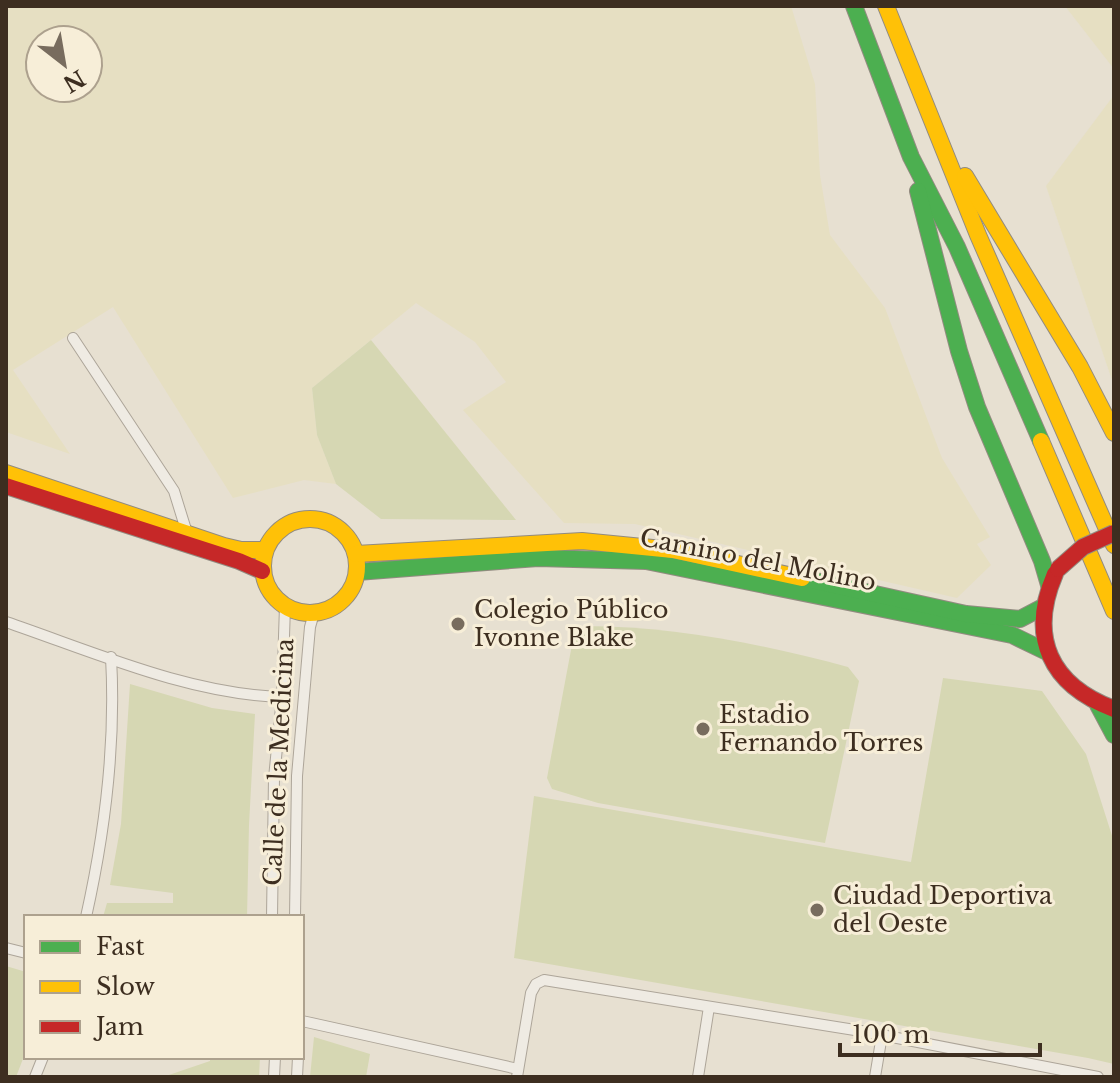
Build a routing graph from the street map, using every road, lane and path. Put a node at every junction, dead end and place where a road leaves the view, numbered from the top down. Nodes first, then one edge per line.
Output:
1 (854, 6) edge
2 (886, 6) edge
3 (942, 145) junction
4 (911, 157) junction
5 (73, 338) dead end
6 (1114, 433) edge
7 (6, 473) edge
8 (6, 486) edge
9 (187, 533) junction
10 (1114, 533) edge
11 (1114, 545) edge
12 (265, 550) junction
13 (356, 554) junction
14 (262, 571) junction
15 (357, 572) junction
16 (1049, 585) junction
17 (285, 606) junction
18 (1043, 607) junction
19 (1114, 611) edge
20 (314, 613) junction
21 (6, 622) edge
22 (1047, 652) junction
23 (111, 657) junction
24 (282, 697) junction
25 (1106, 707) edge
26 (1114, 735) edge
27 (86, 915) edge
28 (272, 915) edge
29 (295, 915) edge
30 (709, 1007) junction
31 (304, 1021) edge
32 (882, 1035) junction
33 (517, 1073) edge
34 (698, 1077) edge
35 (875, 1077) edge
36 (1098, 1077) edge

1 - 4 main road
2 - 3 main road
3 - 6 main road
3 - 11 main road
4 - 16 main road
4 - 19 main road
5 - 9 street
7 - 9 main road
8 - 14 main road
9 - 12 main road
10 - 16 main road, bridge
12 - 13 main road
12 - 14 main road
13 - 15 main road
13 - 18 main road, Camino del Molino
14 - 17 main road
15 - 20 main road
15 - 22 main road, Camino del Molino
16 - 18 main road
17 - 20 main road
17 - 24 street, Calle de la Medicina
18 - 22 main road
20 - 29 street
21 - 23 street
22 - 25 main road
23 - 24 street
23 - 27 street
24 - 28 street, Calle de la Medicina
25 - 26 main road
30 - 32 street
30 - 33 street
30 - 34 street
31 - 33 street
32 - 35 street
32 - 36 street

